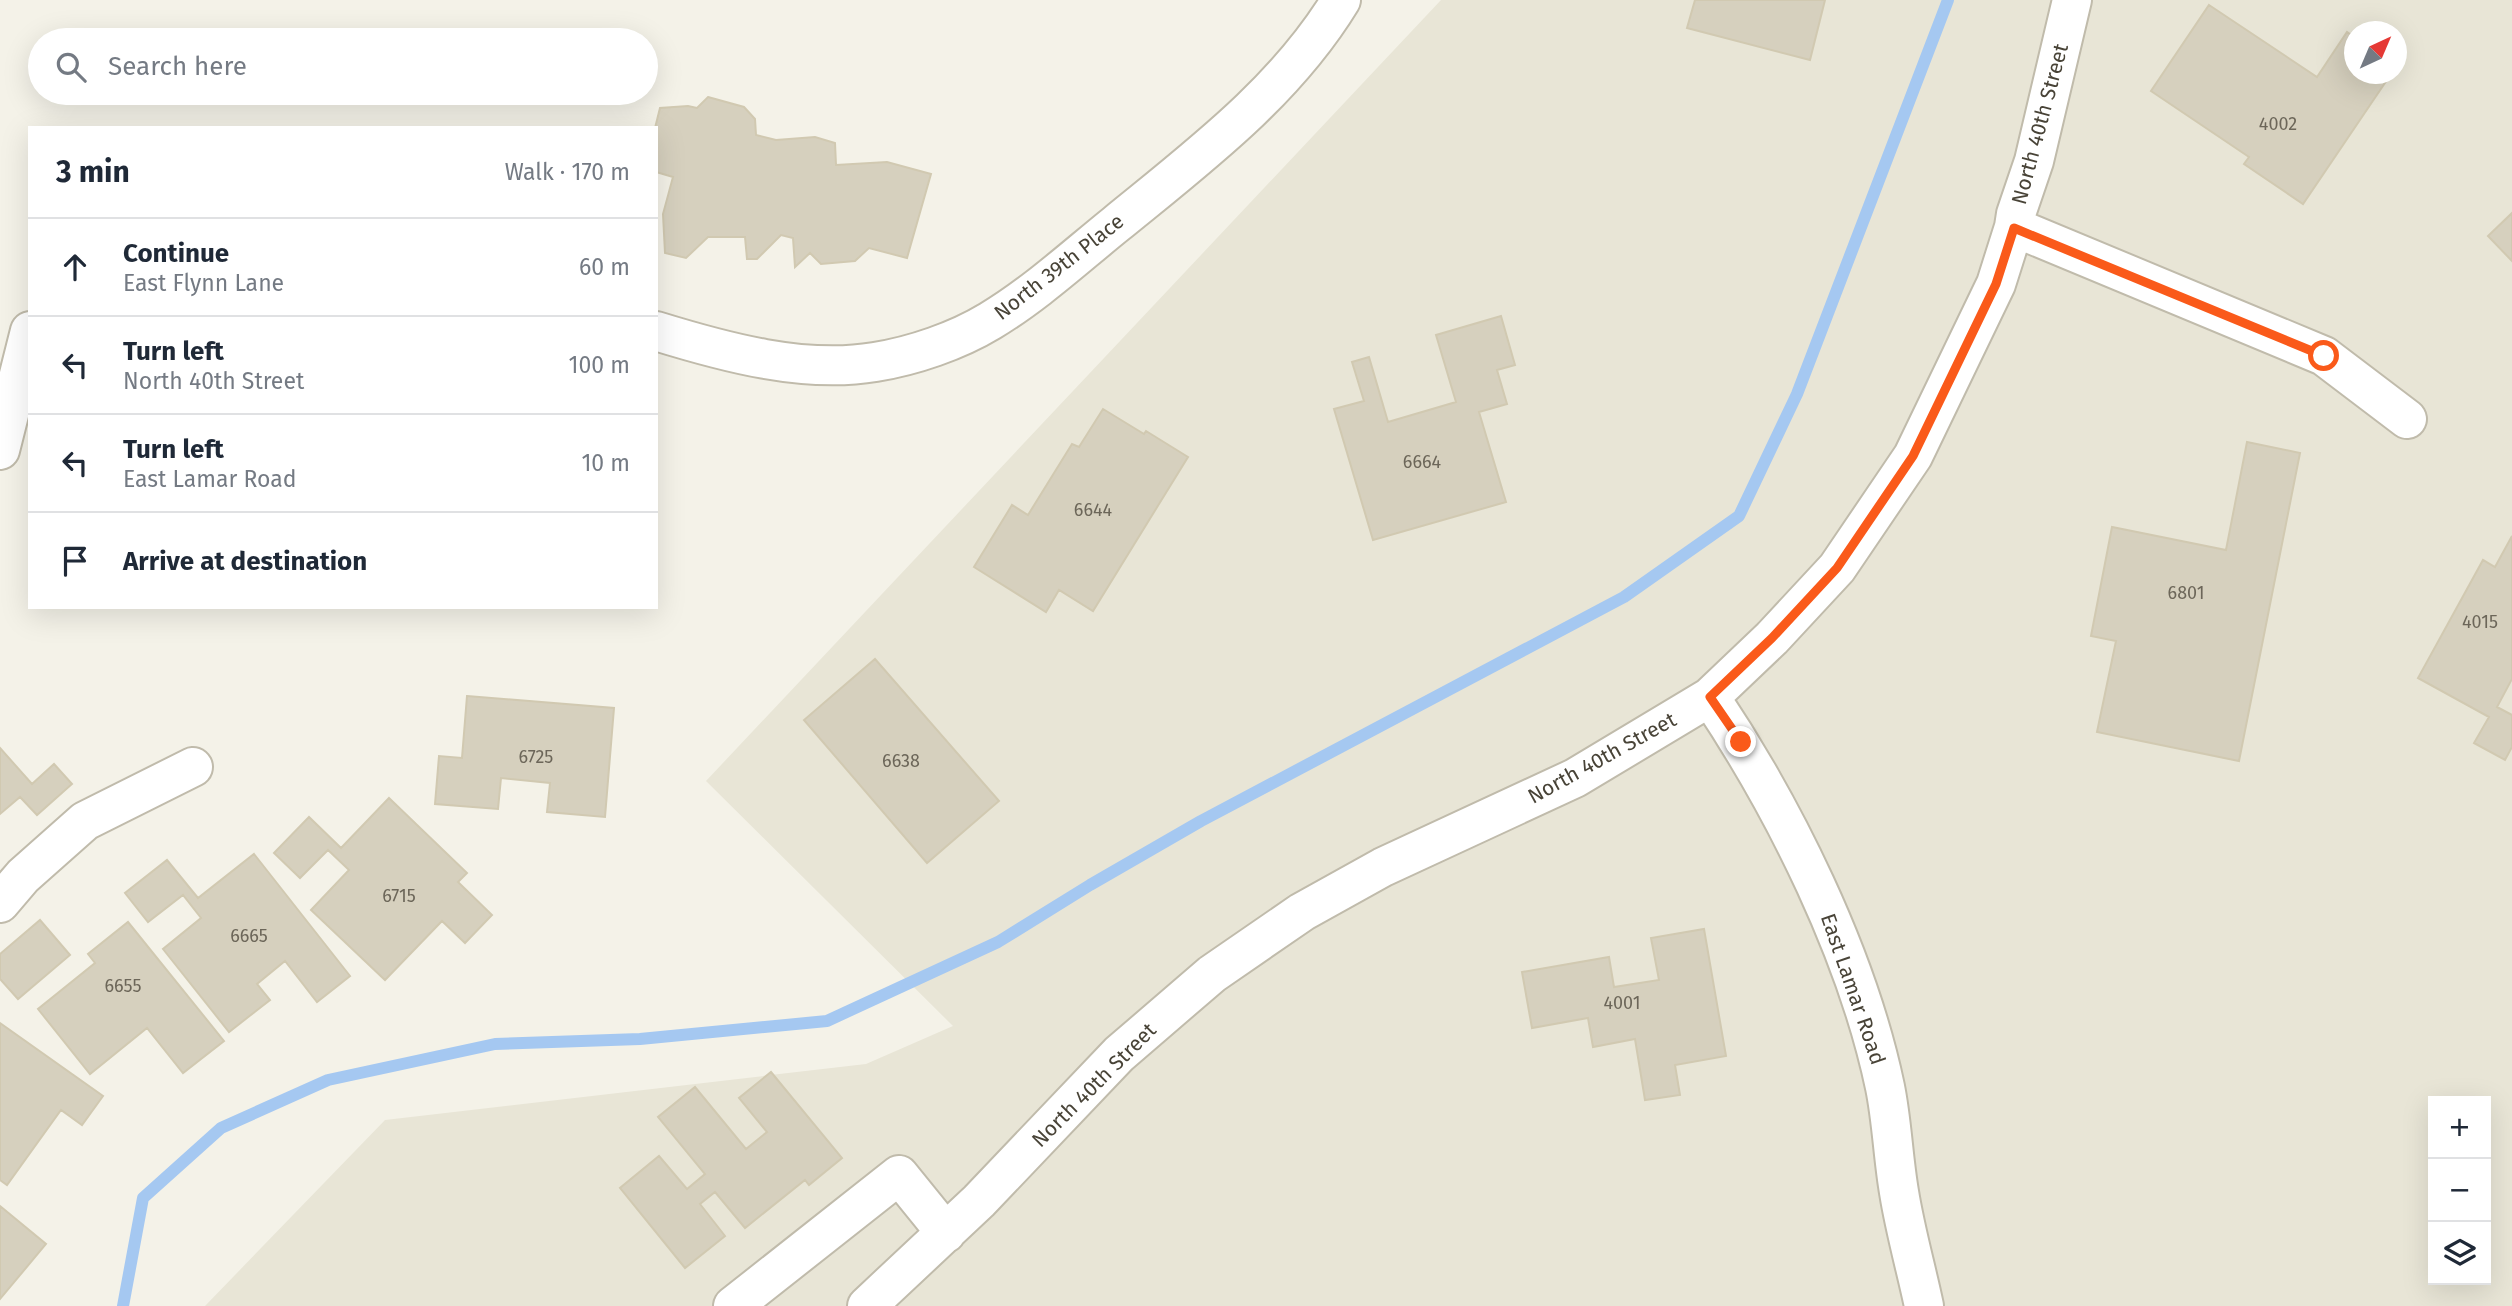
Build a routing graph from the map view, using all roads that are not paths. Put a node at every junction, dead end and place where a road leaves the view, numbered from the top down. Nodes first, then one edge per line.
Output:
1 (1341, 0) edge
2 (2072, 0) edge
3 (2014, 228) junction
4 (658, 332) edge
5 (28, 339) edge
6 (2407, 419) dead end
7 (0, 450) edge
8 (1710, 697) junction
9 (193, 767) dead end
10 (0, 903) edge
11 (946, 1233) junction
12 (733, 1306) edge
13 (867, 1306) edge
14 (1924, 1306) edge

1 - 4 street, North 39th Place
2 - 3 street, North 40th Street
3 - 6 street
3 - 8 street, North 40th Street
5 - 7 street
8 - 11 street, North 40th Street
8 - 14 street, East Lamar Road
9 - 10 street
11 - 12 street
11 - 13 street, North 40th Street

